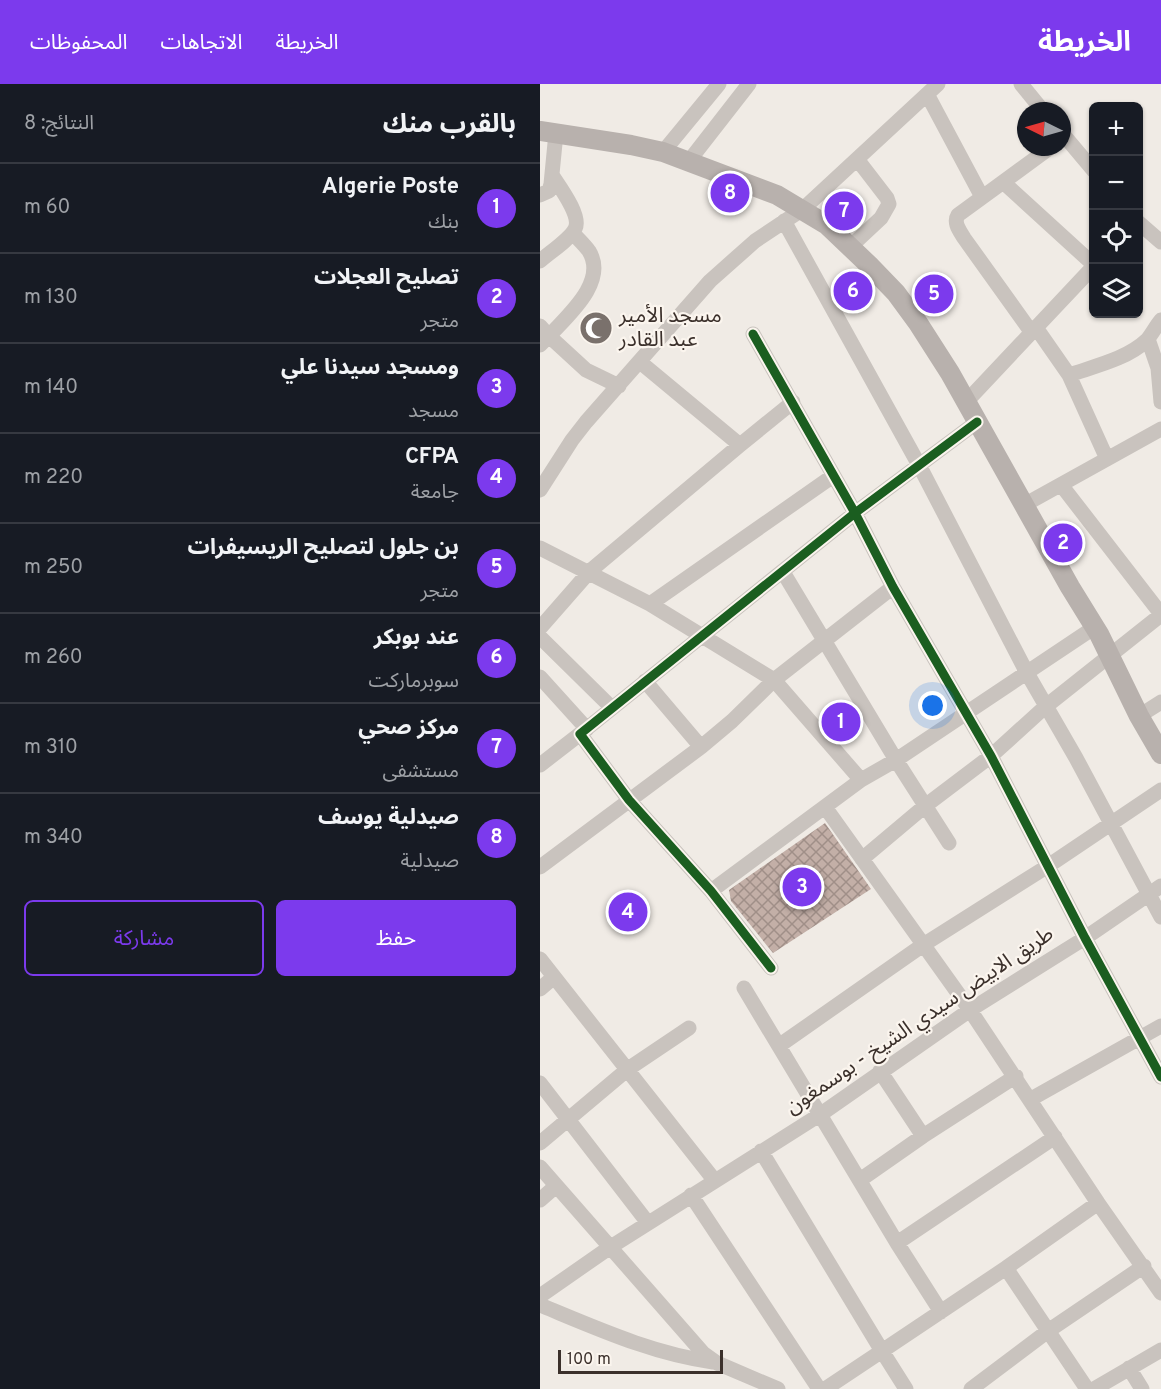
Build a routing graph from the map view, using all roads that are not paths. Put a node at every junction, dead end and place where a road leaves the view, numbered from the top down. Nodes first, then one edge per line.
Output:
1 (749, 84) edge
2 (1021, 84) edge
3 (715, 89) edge
4 (932, 89) edge
5 (1036, 102) edge
6 (729, 110) junction
7 (548, 132) edge
8 (1071, 145) edge
9 (663, 152) junction
10 (1039, 156) edge
11 (857, 159) junction
12 (689, 161) junction
13 (1089, 165) edge
14 (552, 175) junction
15 (1003, 182) junction
16 (540, 195) edge
17 (982, 197) junction
18 (803, 209) junction
19 (784, 221) junction
20 (1143, 226) edge
21 (573, 233) junction
22 (1161, 242) edge
23 (850, 247) junction
24 (540, 261) edge
25 (1093, 264) edge
26 (1089, 270) edge
27 (1161, 320) edge
28 (1034, 331) junction
29 (753, 334) dead end
30 (543, 336) edge
31 (1148, 339) junction
32 (640, 362) junction
33 (1069, 375) junction
34 (619, 386) junction
35 (1161, 393) edge
36 (793, 402) junction
37 (966, 402) junction
38 (978, 422) junction
39 (1161, 429) edge
40 (740, 445) junction
41 (1107, 459) junction
42 (919, 465) junction
43 (833, 476) junction
44 (1062, 486) junction
45 (540, 490) edge
46 (1024, 505) junction
47 (855, 513) junction
48 (540, 548) edge
49 (590, 571) junction
50 (783, 572) junction
51 (894, 587) junction
52 (650, 604) junction
53 (1161, 614) edge
54 (1095, 627) junction
55 (540, 628) edge
56 (703, 635) junction
57 (540, 637) edge
58 (824, 643) junction
59 (1111, 656) junction
60 (1027, 673) junction
61 (540, 677) edge
62 (774, 680) junction
63 (645, 681) junction
64 (1161, 702) edge
65 (1045, 706) junction
66 (612, 708) junction
67 (966, 713) junction
68 (1139, 716) junction
69 (584, 731) junction
70 (701, 747) junction
71 (1161, 754) edge
72 (991, 756) junction
73 (896, 760) junction
74 (540, 765) edge
75 (861, 780) junction
76 (1161, 790) edge
77 (629, 800) junction
78 (925, 806) junction
79 (825, 807) junction
80 (1112, 823) junction
81 (949, 843) dead end
82 (862, 859) junction
83 (1048, 866) junction
84 (540, 867) edge
85 (1155, 890) edge
86 (711, 891) junction
87 (1161, 917) edge
88 (1085, 938) junction
89 (923, 945) junction
90 (540, 958) edge
91 (771, 968) dead end
92 (554, 977) junction
93 (744, 987) dead end
94 (540, 989) edge
95 (970, 1010) junction
96 (1161, 1026) edge
97 (689, 1028) dead end
98 (1140, 1038) junction
99 (780, 1045) junction
100 (628, 1069) junction
101 (880, 1071) junction
102 (1016, 1076) junction
103 (1161, 1077) edge
104 (540, 1083) edge
105 (1031, 1099) junction
106 (821, 1114) junction
107 (568, 1120) junction
108 (923, 1136) junction
109 (1055, 1137) junction
110 (540, 1143) edge
111 (761, 1151) junction
112 (540, 1167) edge
113 (860, 1180) junction
114 (715, 1181) junction
115 (556, 1186) junction
116 (691, 1195) junction
117 (540, 1200) edge
118 (1098, 1203) junction
119 (648, 1223) junction
120 (897, 1243) junction
121 (609, 1248) junction
122 (1144, 1266) junction
123 (1006, 1268) junction
124 (1161, 1293) edge
125 (540, 1296) edge
126 (540, 1305) edge
127 (941, 1312) junction
128 (1048, 1331) junction
129 (1161, 1350) edge
130 (882, 1351) junction
131 (717, 1363) junction
132 (1129, 1368) junction
133 (778, 1389) edge
134 (819, 1389) edge
135 (825, 1389) edge
136 (906, 1389) edge
137 (971, 1389) edge
138 (1088, 1389) edge
139 (1094, 1389) edge
140 (1142, 1389) edge

1 - 6 street
2 - 5 street
3 - 6 street
3 - 9 street
4 - 11 street
4 - 17 street
6 - 12 street
7 - 9 main road
7 - 14 street
8 - 13 street
9 - 12 main road
10 - 15 street
11 - 18 street
11 - 23 street
12 - 18 main road
14 - 16 street
14 - 21 street
15 - 17 street
15 - 25 street
17 - 28 street
18 - 19 street
18 - 23 main road
19 - 32 street
19 - 42 street
20 - 22 street
21 - 24 street
21 - 30 street
23 - 37 main road
26 - 28 street
27 - 31 street
28 - 33 street
28 - 37 street
29 - 36 street
30 - 34 street
31 - 33 street
31 - 35 street
32 - 34 street
32 - 40 street
33 - 41 street
34 - 45 street
36 - 40 street
36 - 43 street
37 - 38 main road
38 - 42 street
38 - 46 main road
39 - 41 street
40 - 49 street
41 - 44 street
42 - 47 street
42 - 60 street
43 - 47 street
43 - 52 street
44 - 46 street
44 - 53 street
46 - 54 main road
47 - 50 street
47 - 51 street
48 - 49 street
49 - 52 street
49 - 55 street
50 - 56 street
50 - 58 street
51 - 58 street
51 - 67 street
52 - 56 street
53 - 59 street
54 - 59 main road
54 - 60 street
56 - 62 street
56 - 63 street
57 - 66 street
58 - 62 street
58 - 73 street
59 - 65 street
59 - 68 main road
60 - 65 street
60 - 67 street
61 - 69 street
62 - 70 street
62 - 75 street
63 - 66 street
63 - 70 street
64 - 68 street
65 - 72 street
65 - 80 street
66 - 69 street
67 - 72 street
67 - 73 street
68 - 71 main road
69 - 74 street
69 - 77 street
70 - 77 street
72 - 78 street
72 - 83 street
73 - 75 street
73 - 78 street
75 - 79 street
76 - 80 street
77 - 84 street
77 - 86 street
78 - 81 street
78 - 82 street
79 - 82 street
79 - 86 street
80 - 83 street
80 - 85 street
82 - 89 street
83 - 88 street
83 - 89 street
85 - 87 street
85 - 88 street, طريق الابيض سيدي الشيخ - بوسمغون
86 - 91 street
88 - 95 street, طريق الابيض سيدي الشيخ - بوسمغون
88 - 98 street
89 - 95 street
89 - 99 street
90 - 92 street
92 - 94 street
92 - 100 street
93 - 99 street
95 - 101 street, طريق الابيض سيدي الشيخ - بوسمغون
95 - 102 street
96 - 98 street
97 - 100 street
98 - 103 street
98 - 105 street
99 - 106 street
100 - 107 street
100 - 114 street
101 - 106 street, طريق الابيض سيدي الشيخ - بوسمغون
101 - 108 street
102 - 105 street
102 - 108 street
104 - 107 street
105 - 109 street
106 - 111 street, طريق الابيض سيدي الشيخ - بوسمغون
106 - 113 street
107 - 110 street
107 - 119 street
108 - 113 street
109 - 118 street
109 - 120 street
111 - 114 street, طريق الابيض سيدي الشيخ - بوسمغون
111 - 130 street
112 - 115 street
113 - 120 street
114 - 116 street, طريق الابيض سيدي الشيخ - بوسمغون
115 - 117 street
115 - 121 street
116 - 119 street, طريق الابيض سيدي الشيخ - بوسمغون
116 - 134 street
118 - 122 street
118 - 123 street
119 - 121 street, طريق الابيض سيدي الشيخ - بوسمغون
120 - 127 street
121 - 125 street, طريق الابيض سيدي الشيخ - بوسمغون
121 - 131 street
122 - 124 street
122 - 128 street
123 - 127 street
123 - 128 street
126 - 131 street
127 - 130 street
128 - 137 street
128 - 138 street
129 - 132 street
130 - 135 street
130 - 136 street
131 - 133 street
132 - 139 street
132 - 140 street

